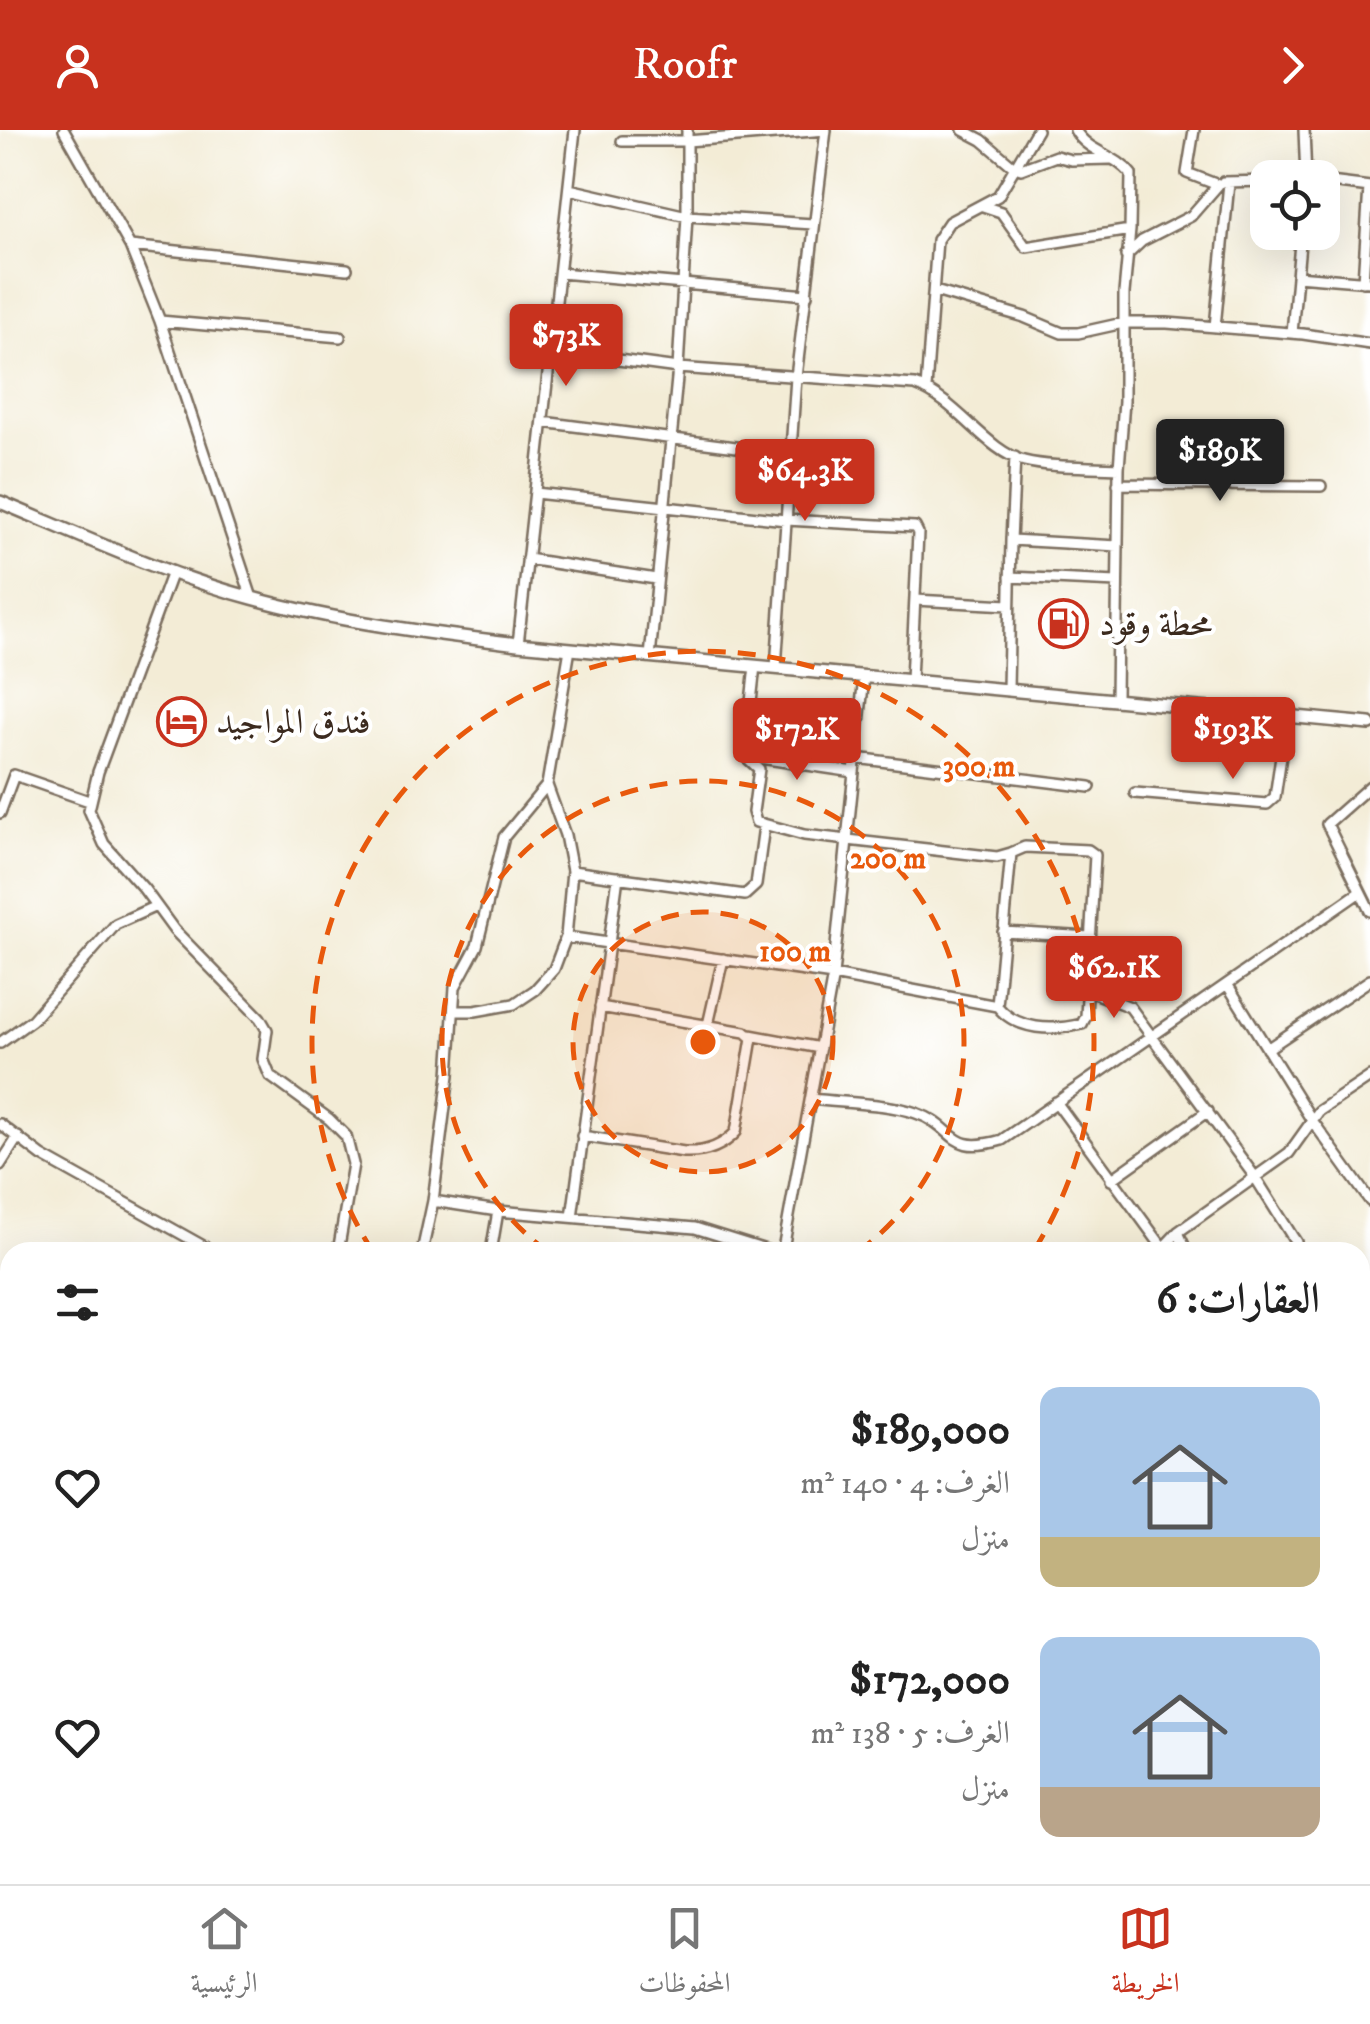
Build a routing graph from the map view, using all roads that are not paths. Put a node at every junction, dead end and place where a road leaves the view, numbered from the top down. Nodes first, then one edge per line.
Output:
1 (64, 130) edge
2 (575, 130) edge
3 (826, 130) edge
4 (963, 130) edge
5 (1037, 130) edge
6 (1075, 130) edge
7 (1194, 130) edge
8 (1304, 130) edge
9 (686, 136) edge
10 (622, 141) dead end
11 (1114, 159) junction
12 (1305, 160) edge
13 (1014, 168) junction
14 (1186, 173) junction
15 (1250, 182) edge
16 (1229, 183) junction
17 (1340, 183) edge
18 (1370, 187) edge
19 (570, 189) junction
20 (983, 206) junction
21 (687, 216) junction
22 (812, 224) junction
23 (1130, 230) junction
24 (130, 246) junction
25 (1299, 250) edge
26 (1126, 256) junction
27 (347, 269) dead end
28 (560, 274) junction
29 (1297, 276) junction
30 (1366, 282) edge
31 (682, 284) junction
32 (934, 290) junction
33 (807, 295) junction
34 (160, 321) junction
35 (1123, 322) junction
36 (1215, 326) junction
37 (1292, 333) junction
38 (340, 337) dead end
39 (1370, 344) edge
40 (551, 351) junction
41 (678, 368) junction
42 (796, 377) junction
43 (926, 388) junction
44 (543, 422) junction
45 (672, 437) junction
46 (790, 454) junction
47 (1015, 456) junction
48 (1118, 468) junction
49 (1118, 484) junction
50 (1321, 486) dead end
51 (535, 493) junction
52 (0, 502) edge
53 (664, 508) junction
54 (786, 520) junction
55 (1011, 540) junction
56 (1118, 546) junction
57 (527, 558) junction
58 (172, 572) junction
59 (1010, 576) junction
60 (656, 579) junction
61 (1117, 582) junction
62 (252, 598) junction
63 (915, 600) junction
64 (1010, 605) junction
65 (518, 644) junction
66 (570, 649) junction
67 (650, 657) junction
68 (755, 666) junction
69 (776, 668) junction
70 (864, 676) junction
71 (911, 680) junction
72 (1008, 689) junction
73 (1116, 698) junction
74 (1286, 715) junction
75 (1370, 724) edge
76 (745, 756) junction
77 (856, 758) junction
78 (854, 772) junction
79 (547, 785) junction
80 (1090, 786) dead end
81 (1370, 786) edge
82 (1135, 793) dead end
83 (89, 801) junction
84 (0, 813) edge
85 (764, 826) junction
86 (847, 840) junction
87 (1010, 853) junction
88 (572, 871) junction
89 (618, 878) junction
90 (1360, 892) junction
91 (156, 906) junction
92 (1370, 911) edge
93 (1003, 932) junction
94 (566, 936) junction
95 (1090, 937) junction
96 (610, 943) junction
97 (722, 959) junction
98 (832, 975) junction
99 (1370, 980) edge
100 (1228, 984) junction
101 (1087, 990) junction
102 (997, 1006) junction
103 (600, 1007) junction
104 (455, 1010) junction
105 (708, 1025) junction
106 (1153, 1034) junction
107 (750, 1035) junction
108 (0, 1042) edge
109 (820, 1048) junction
110 (1268, 1049) junction
111 (1370, 1077) edge
112 (812, 1099) junction
113 (1056, 1102) junction
114 (1208, 1111) junction
115 (1311, 1119) junction
116 (0, 1124) edge
117 (582, 1136) junction
118 (18, 1137) junction
119 (0, 1166) edge
120 (1255, 1177) junction
121 (1112, 1180) junction
122 (433, 1201) junction
123 (1370, 1201) edge
124 (498, 1211) junction
125 (572, 1217) junction
126 (1178, 1232) junction
127 (196, 1242) edge
128 (340, 1242) edge
129 (424, 1242) edge
130 (493, 1242) edge
131 (737, 1242) edge
132 (787, 1242) edge
133 (1155, 1242) edge
134 (1169, 1242) edge
135 (1183, 1242) edge
136 (1296, 1242) edge

1 - 24 street
2 - 19 street
3 - 9 street
3 - 22 street
4 - 13 street
5 - 13 street
6 - 11 street
7 - 14 street
8 - 12 street
9 - 10 street
9 - 21 street
11 - 13 street
11 - 23 street
13 - 20 street
14 - 16 street
14 - 26 street
15 - 16 street
16 - 36 street
17 - 18 street
18 - 30 street
19 - 21 street
19 - 28 street
20 - 23 street
20 - 32 street
21 - 22 street
21 - 31 street
22 - 33 street
23 - 26 street
24 - 27 street
24 - 34 street
25 - 29 street
26 - 35 street
28 - 31 street
28 - 40 street
29 - 30 street
29 - 37 street
31 - 33 street
31 - 41 street
32 - 35 street
32 - 43 street
33 - 42 street
34 - 38 street
34 - 62 street
35 - 36 street
35 - 48 street
36 - 37 street
37 - 39 street
40 - 41 street
40 - 44 street
41 - 42 street
41 - 45 street
42 - 43 street
42 - 46 street
43 - 47 street
44 - 45 street
44 - 51 street
45 - 46 street
45 - 53 street
46 - 54 street
47 - 48 street
47 - 55 street
48 - 49 street
49 - 50 street
49 - 56 street
51 - 53 street
51 - 57 street
52 - 58 street
53 - 54 street
53 - 60 street
54 - 63 street
54 - 69 street
55 - 56 street
55 - 59 street
56 - 61 street
57 - 60 street
57 - 65 street
58 - 62 street
58 - 83 street
59 - 61 street
59 - 64 street
60 - 67 street
61 - 73 street
62 - 65 street
63 - 64 street
63 - 71 street
64 - 72 street
65 - 66 street
66 - 67 street
66 - 79 street
67 - 68 street
68 - 69 street
68 - 76 street
69 - 70 street
70 - 71 street
70 - 77 street
71 - 72 street
72 - 73 street
73 - 74 street
74 - 75 street
74 - 82 street
76 - 78 street
76 - 85 street
77 - 78 street
77 - 80 street
78 - 86 street
79 - 88 street
79 - 104 street
81 - 90 street
83 - 84 street
83 - 91 street
85 - 86 street
85 - 89 street
86 - 87 street
86 - 98 street
87 - 93 street
87 - 95 street
88 - 89 street
88 - 94 street
89 - 96 street
90 - 92 street
90 - 100 street
91 - 108 street
91 - 128 street
93 - 95 street
93 - 102 street
94 - 96 street
94 - 104 street
95 - 101 street
96 - 97 street
96 - 103 street
97 - 98 street
97 - 105 street
98 - 102 street
98 - 109 street
99 - 110 street
100 - 106 street
100 - 110 street
101 - 102 street
101 - 106 street
103 - 105 street
103 - 117 street
104 - 122 street
105 - 107 street
106 - 113 street
106 - 114 street
107 - 109 street
107 - 117 street
109 - 112 street
110 - 115 street
111 - 115 street
112 - 113 street
112 - 132 street
113 - 121 street
114 - 120 street
114 - 121 street
115 - 120 street
115 - 123 street
116 - 118 street
117 - 125 street
118 - 119 street
118 - 127 street
120 - 126 street
120 - 136 street
121 - 133 street
122 - 124 street
122 - 129 street
124 - 125 street
124 - 130 street
125 - 131 street
126 - 134 street
126 - 135 street

